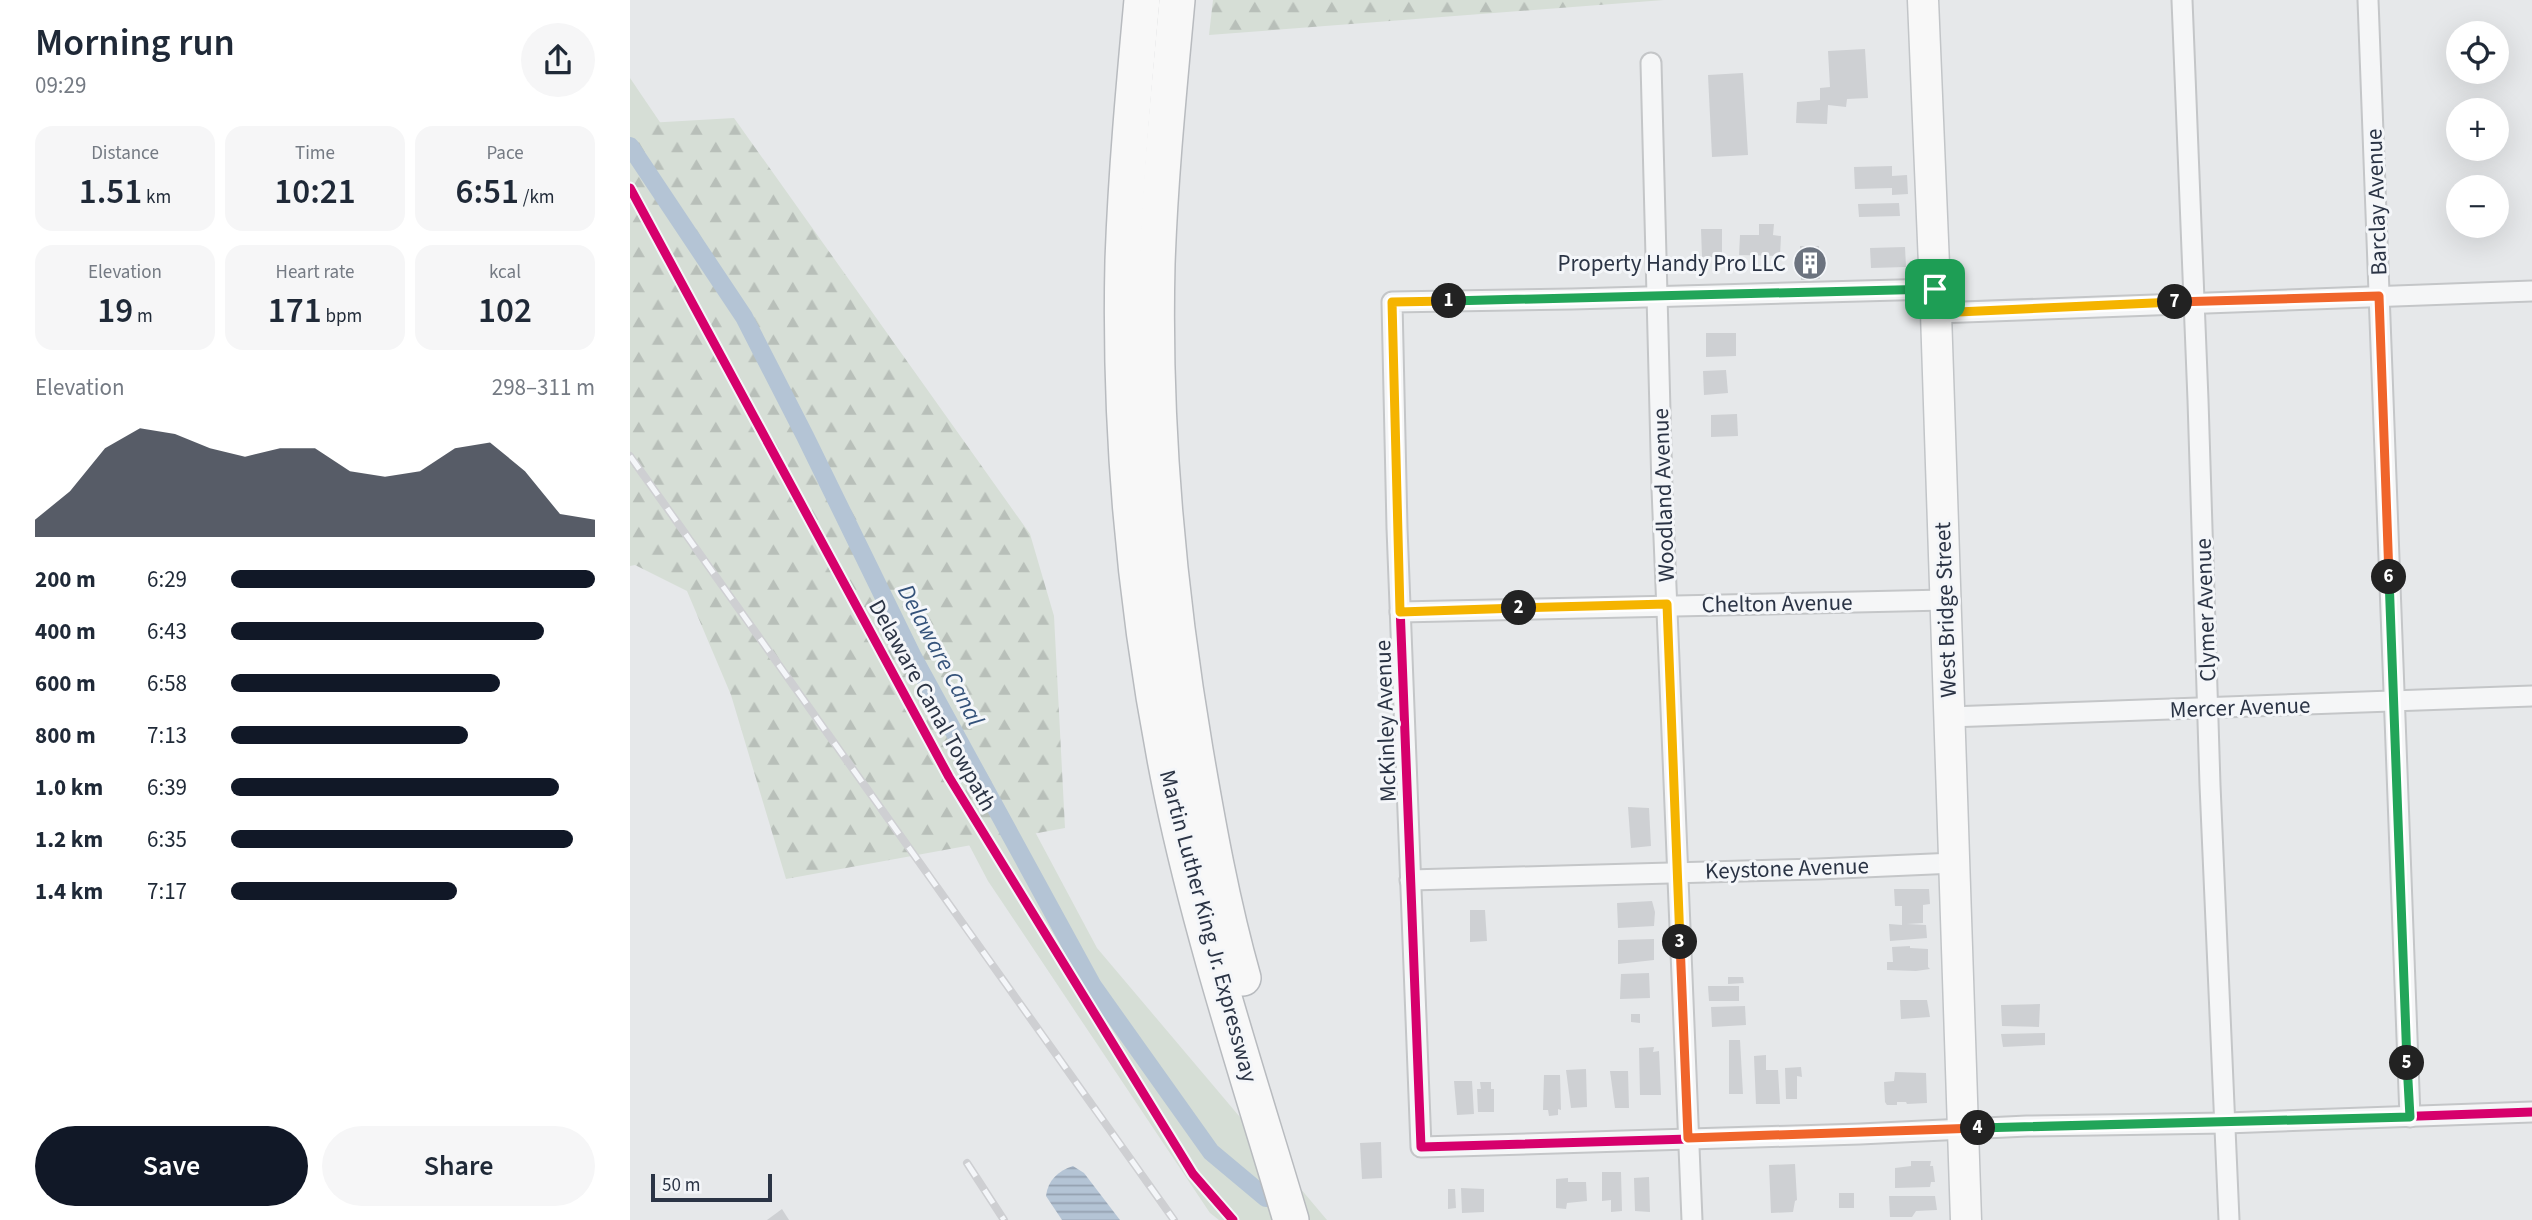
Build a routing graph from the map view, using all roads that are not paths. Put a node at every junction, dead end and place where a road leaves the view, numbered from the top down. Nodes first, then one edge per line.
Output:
1 (1142, 0) edge
2 (1177, 0) edge
3 (1923, 0) edge
4 (2182, 0) edge
5 (2368, 0) edge
6 (1651, 63) dead end
7 (2532, 291) edge
8 (1658, 296) junction
9 (2379, 296) junction
10 (1935, 301) junction
11 (2194, 302) junction
12 (1945, 600) junction
13 (1667, 604) junction
14 (1400, 612) junction
15 (2532, 696) edge
16 (2394, 701) junction
17 (2208, 709) junction
18 (1949, 718) junction
19 (1955, 863) junction
20 (1677, 871) junction
21 (1410, 880) junction
22 (2532, 1112) edge
23 (2410, 1117) junction
24 (2226, 1122) junction
25 (1964, 1129) junction
26 (1688, 1138) junction
27 (1284, 1156) junction
28 (1291, 1220) edge
29 (1314, 1220) edge
30 (1692, 1220) edge
31 (1966, 1220) edge
32 (2229, 1220) edge

1 - 27 highway, Martin Luther King Jr. Expressway
2 - 27 highway, Martin Luther King Jr. Expressway
3 - 10 main road, West Bridge Street
4 - 11 street, Clymer Avenue
5 - 9 street, Barclay Avenue
6 - 8 street, Woodland Avenue
7 - 9 street
8 - 10 street
8 - 13 street, Woodland Avenue
8 - 14 street, McKinley Avenue
9 - 11 street
9 - 16 street, Barclay Avenue
10 - 11 street
10 - 12 main road, West Bridge Street
11 - 17 street, Clymer Avenue
12 - 13 street, Chelton Avenue
12 - 18 main road, West Bridge Street
13 - 14 street, Chelton Avenue
13 - 20 street, Woodland Avenue
14 - 21 street, McKinley Avenue
15 - 16 street, Mercer Avenue
16 - 17 street, Mercer Avenue
16 - 23 street, Barclay Avenue
17 - 18 street, Mercer Avenue
17 - 24 street, Clymer Avenue
18 - 19 main road, West Bridge Street
19 - 20 street, Keystone Avenue
19 - 25 main road, West Bridge Street
20 - 21 street, Keystone Avenue
20 - 26 street, Woodland Avenue
21 - 26 street, McKinley Avenue
22 - 23 street
23 - 24 street
24 - 25 street
24 - 32 street, Clymer Avenue
25 - 26 street
25 - 31 main road, West Bridge Street
26 - 30 street, Woodland Avenue
27 - 28 highway, Martin Luther King Jr. Expressway
27 - 29 highway, Martin Luther King Jr. Expressway

